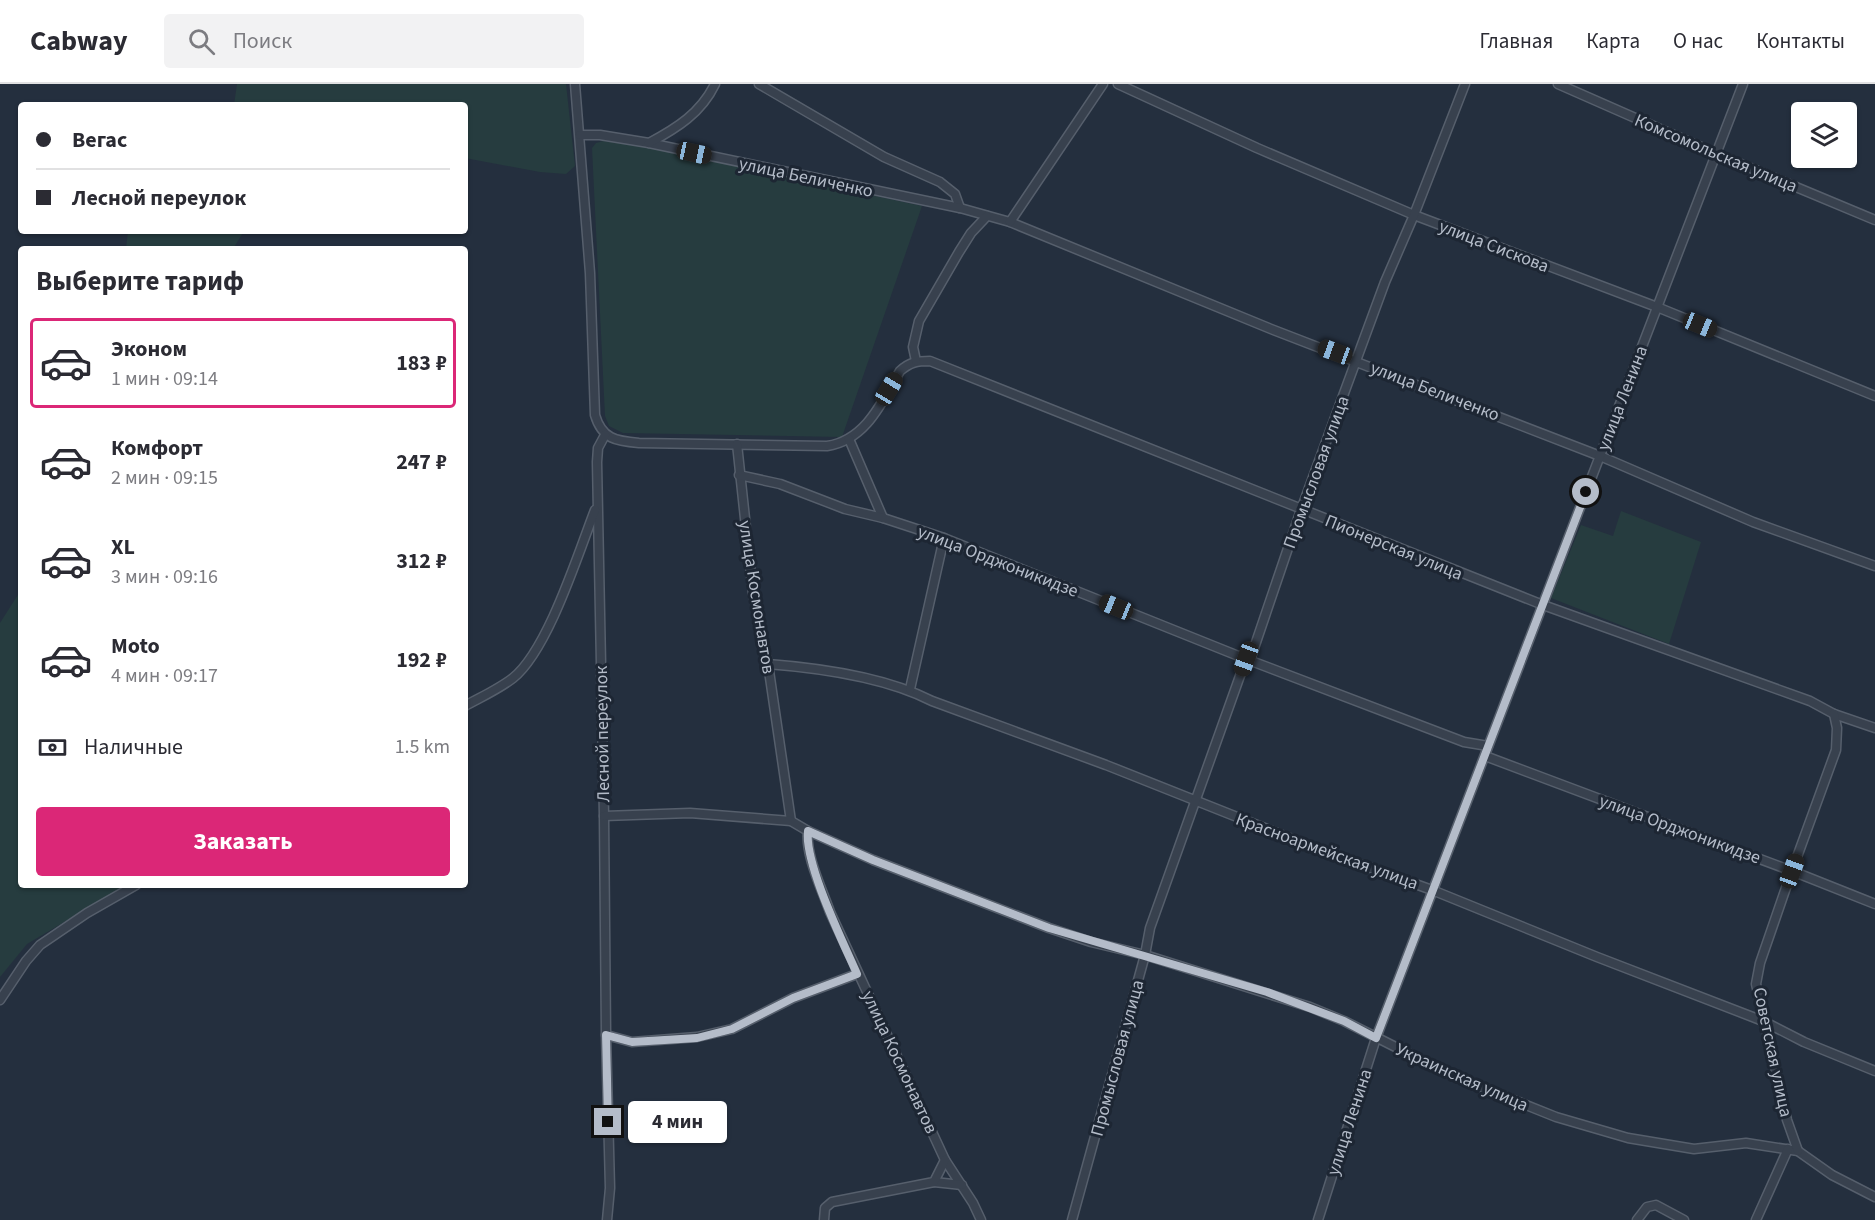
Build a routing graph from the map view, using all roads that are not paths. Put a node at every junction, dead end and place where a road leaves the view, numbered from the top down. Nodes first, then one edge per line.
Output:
1 (574, 84) edge
2 (715, 84) edge
3 (759, 84) edge
4 (1103, 84) edge
5 (1118, 84) edge
6 (1466, 84) edge
7 (1558, 84) edge
8 (1743, 84) edge
9 (580, 135) junction
10 (649, 143) junction
11 (1717, 154) junction
12 (960, 208) junction
13 (1414, 215) junction
14 (987, 216) junction
15 (1875, 220) edge
16 (1010, 222) junction
17 (1657, 307) junction
18 (1356, 360) junction
19 (916, 361) junction
20 (1875, 396) edge
21 (605, 435) junction
22 (849, 439) junction
23 (737, 444) junction
24 (1600, 456) junction
25 (739, 475) junction
26 (597, 504) junction
27 (1301, 510) junction
28 (883, 518) junction
29 (944, 538) junction
30 (1875, 566) edge
31 (1543, 605) junction
32 (1248, 659) junction
33 (768, 664) junction
34 (910, 689) junction
35 (468, 704) edge
36 (1834, 714) junction
37 (1875, 729) edge
38 (1488, 746) junction
39 (1485, 756) junction
40 (1194, 801) junction
41 (604, 816) junction
42 (791, 821) junction
43 (808, 831) junction
44 (1792, 871) junction
45 (131, 888) edge
46 (1432, 890) junction
47 (1875, 904) edge
48 (1145, 955) junction
49 (857, 974) junction
50 (0, 1000) edge
51 (1763, 1021) junction
52 (606, 1035) junction
53 (1376, 1038) junction
54 (1875, 1071) edge
55 (1788, 1149) junction
56 (1798, 1151) junction
57 (945, 1160) junction
58 (934, 1182) junction
59 (962, 1185) junction
60 (1875, 1197) edge
61 (607, 1220) edge
62 (824, 1220) edge
63 (981, 1220) edge
64 (1072, 1220) edge
65 (1318, 1220) edge
66 (1637, 1220) edge
67 (1684, 1220) edge
68 (1756, 1220) edge

1 - 9 street
2 - 10 street
3 - 12 street, улица Беличенко
4 - 16 street
5 - 13 street, улица Сискова
6 - 13 street, Промысловая улица
7 - 11 street, Комсомольская улица
8 - 11 street, улица Ленина
9 - 10 street, улица Беличенко
9 - 21 street
10 - 12 street, улица Беличенко
11 - 15 street, Комсомольская улица
11 - 17 street, улица Ленина
12 - 14 street, улица Беличенко
13 - 17 street, улица Сискова
13 - 18 street, Промысловая улица
14 - 16 street, улица Беличенко
14 - 19 street
16 - 18 street, улица Беличенко
17 - 20 street, улица Сискова
17 - 24 street, улица Ленина
18 - 24 street, улица Беличенко
18 - 27 street, Промысловая улица
19 - 22 street
19 - 27 street, Пионерская улица
21 - 23 street
21 - 26 street, Лесной переулок
22 - 23 street
22 - 28 street
23 - 25 street, улица Космонавтов
24 - 30 street, улица Беличенко
24 - 31 street, улица Ленина
25 - 28 street, улица Орджоникидзе
25 - 33 street, улица Космонавтов
26 - 35 street
26 - 41 street, Лесной переулок
27 - 31 street, Пионерская улица
27 - 32 street, Промысловая улица
28 - 29 street, улица Орджоникидзе
29 - 32 street, улица Орджоникидзе
29 - 34 street
31 - 36 street, Пионерская улица
31 - 38 street, улица Ленина
32 - 38 street, улица Орджоникидзе
32 - 40 street, Промысловая улица
33 - 34 street, Красноармейская улица
33 - 42 street, улица Космонавтов
34 - 40 street, Красноармейская улица
36 - 37 street, Пионерская улица
36 - 44 street, Советская улица
38 - 39 street, улица Ленина
39 - 44 street, улица Орджоникидзе
39 - 46 street, улица Ленина
40 - 46 street, Красноармейская улица
40 - 48 street, Промысловая улица
41 - 42 street, Украинская улица
41 - 52 street, Лесной переулок
42 - 43 street, Украинская улица
43 - 48 street, Украинская улица
43 - 49 street, улица Космонавтов
44 - 47 street, улица Орджоникидзе
44 - 51 street, Советская улица
45 - 50 street
46 - 51 street, Красноармейская улица
46 - 53 street, улица Ленина
48 - 53 street, Украинская улица
48 - 64 street, Промысловая улица
49 - 52 street
49 - 57 street, улица Космонавтов
51 - 54 street, Красноармейская улица
51 - 56 street, Советская улица
52 - 61 street, Лесной переулок
53 - 55 street, Украинская улица
53 - 65 street, улица Ленина
55 - 56 street, Украинская улица
55 - 68 street
56 - 60 street, Украинская улица
57 - 58 street
57 - 59 street, улица Космонавтов
58 - 59 street
58 - 62 street
59 - 63 street, улица Космонавтов
66 - 67 street

